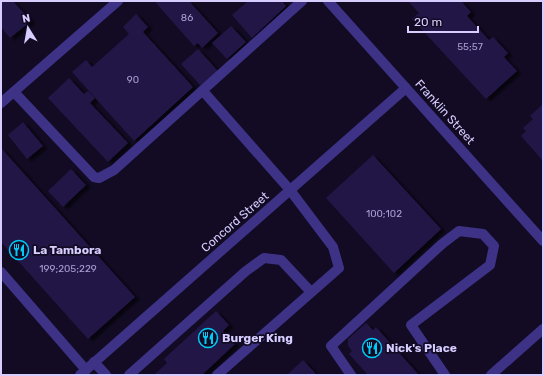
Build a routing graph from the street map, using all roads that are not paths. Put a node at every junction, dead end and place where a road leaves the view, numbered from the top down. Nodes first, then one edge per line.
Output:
1 (118, 1) edge
2 (302, 1) edge
3 (328, 1) edge
4 (406, 88) junction
5 (202, 91) junction
6 (14, 92) junction
7 (1, 103) edge
8 (290, 190) junction
9 (543, 241) edge
10 (1, 272) edge
11 (311, 292) junction
12 (543, 329) edge
13 (94, 362) junction
14 (83, 372) edge
15 (106, 375) edge
16 (129, 375) edge
17 (217, 375) edge
18 (351, 375) edge
19 (445, 375) edge
20 (491, 375) edge

1 - 6 street
2 - 5 street
3 - 4 street, Franklin Street
4 - 8 street, Concord Street
4 - 9 street, Franklin Street
5 - 6 street
5 - 8 street
6 - 7 street
8 - 11 street
8 - 13 street, Concord Street
10 - 14 street
11 - 16 street
11 - 17 street
12 - 20 street
13 - 14 street, Concord Street
13 - 15 street
18 - 19 street

